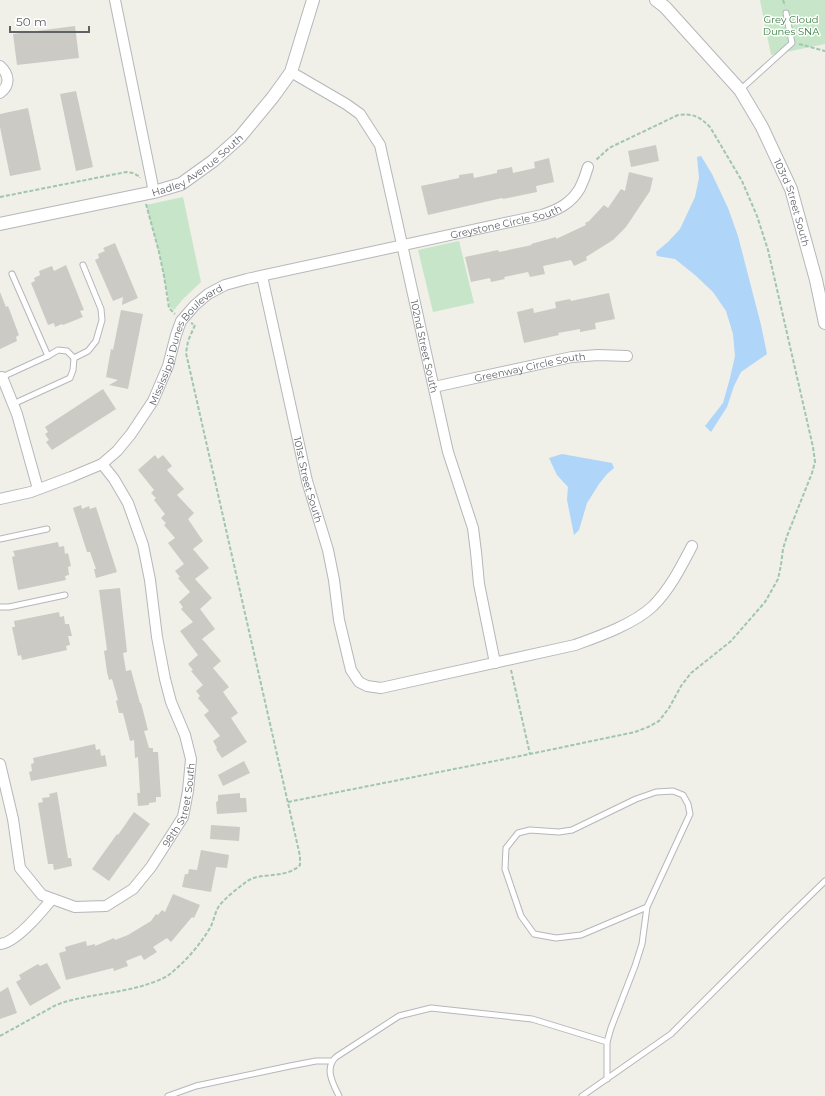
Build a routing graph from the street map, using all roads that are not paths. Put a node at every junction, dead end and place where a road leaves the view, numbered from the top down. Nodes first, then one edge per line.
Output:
1 (115, 0) edge
2 (313, 0) edge
3 (656, 0) edge
4 (786, 13) dead end
5 (0, 66) edge
6 (291, 72) junction
7 (740, 90) junction
8 (0, 93) edge
9 (588, 167) road end
10 (149, 193) junction
11 (0, 224) edge
12 (402, 245) junction
13 (83, 265) dead end
14 (12, 274) dead end
15 (262, 276) junction
16 (825, 323) edge
17 (48, 356) junction
18 (627, 356) dead end
19 (74, 358) junction
20 (1, 376) edge
21 (434, 387) junction
22 (13, 404) junction
23 (102, 464) junction
24 (38, 489) junction
25 (0, 499) edge
26 (47, 529) dead end
27 (0, 539) edge
28 (692, 546) dead end
29 (65, 595) dead end
30 (0, 607) edge
31 (495, 663) junction
32 (0, 764) edge
33 (825, 881) edge
34 (52, 899) junction
35 (647, 907) junction
36 (0, 944) edge
37 (607, 1042) junction
38 (331, 1061) junction
39 (607, 1079) junction
40 (168, 1096) edge
41 (339, 1096) edge
42 (582, 1096) edge

1 - 10 street
2 - 6 street, Hadley Avenue South
3 - 7 street, 103rd Street South
4 - 7 lane
5 - 8 street
6 - 10 street, Hadley Avenue South
6 - 12 street, 102nd Street South
7 - 16 street, 103rd Street South
9 - 12 street, Greystone Circle South
10 - 11 street, Hadley Avenue South
12 - 15 street, Mississippi Dunes Boulevard
12 - 21 street, 102nd Street South
13 - 19 lane
14 - 17 lane
15 - 23 street, Mississippi Dunes Boulevard
15 - 31 street, 101st Street South
17 - 19 lane
17 - 20 lane
18 - 21 street, Greenway Circle South
19 - 22 lane
20 - 22 street
21 - 31 street, 102nd Street South
22 - 24 street
23 - 24 street, Mississippi Dunes Boulevard
23 - 34 street, 98th Street South
24 - 25 street, Mississippi Dunes Boulevard
26 - 27 lane
28 - 31 street
29 - 30 lane
32 - 34 street, 98th Street South
33 - 39 lane
34 - 36 street
35 - 35 lane
35 - 37 lane
37 - 38 lane
37 - 39 lane
38 - 40 lane
38 - 41 lane
39 - 42 lane

